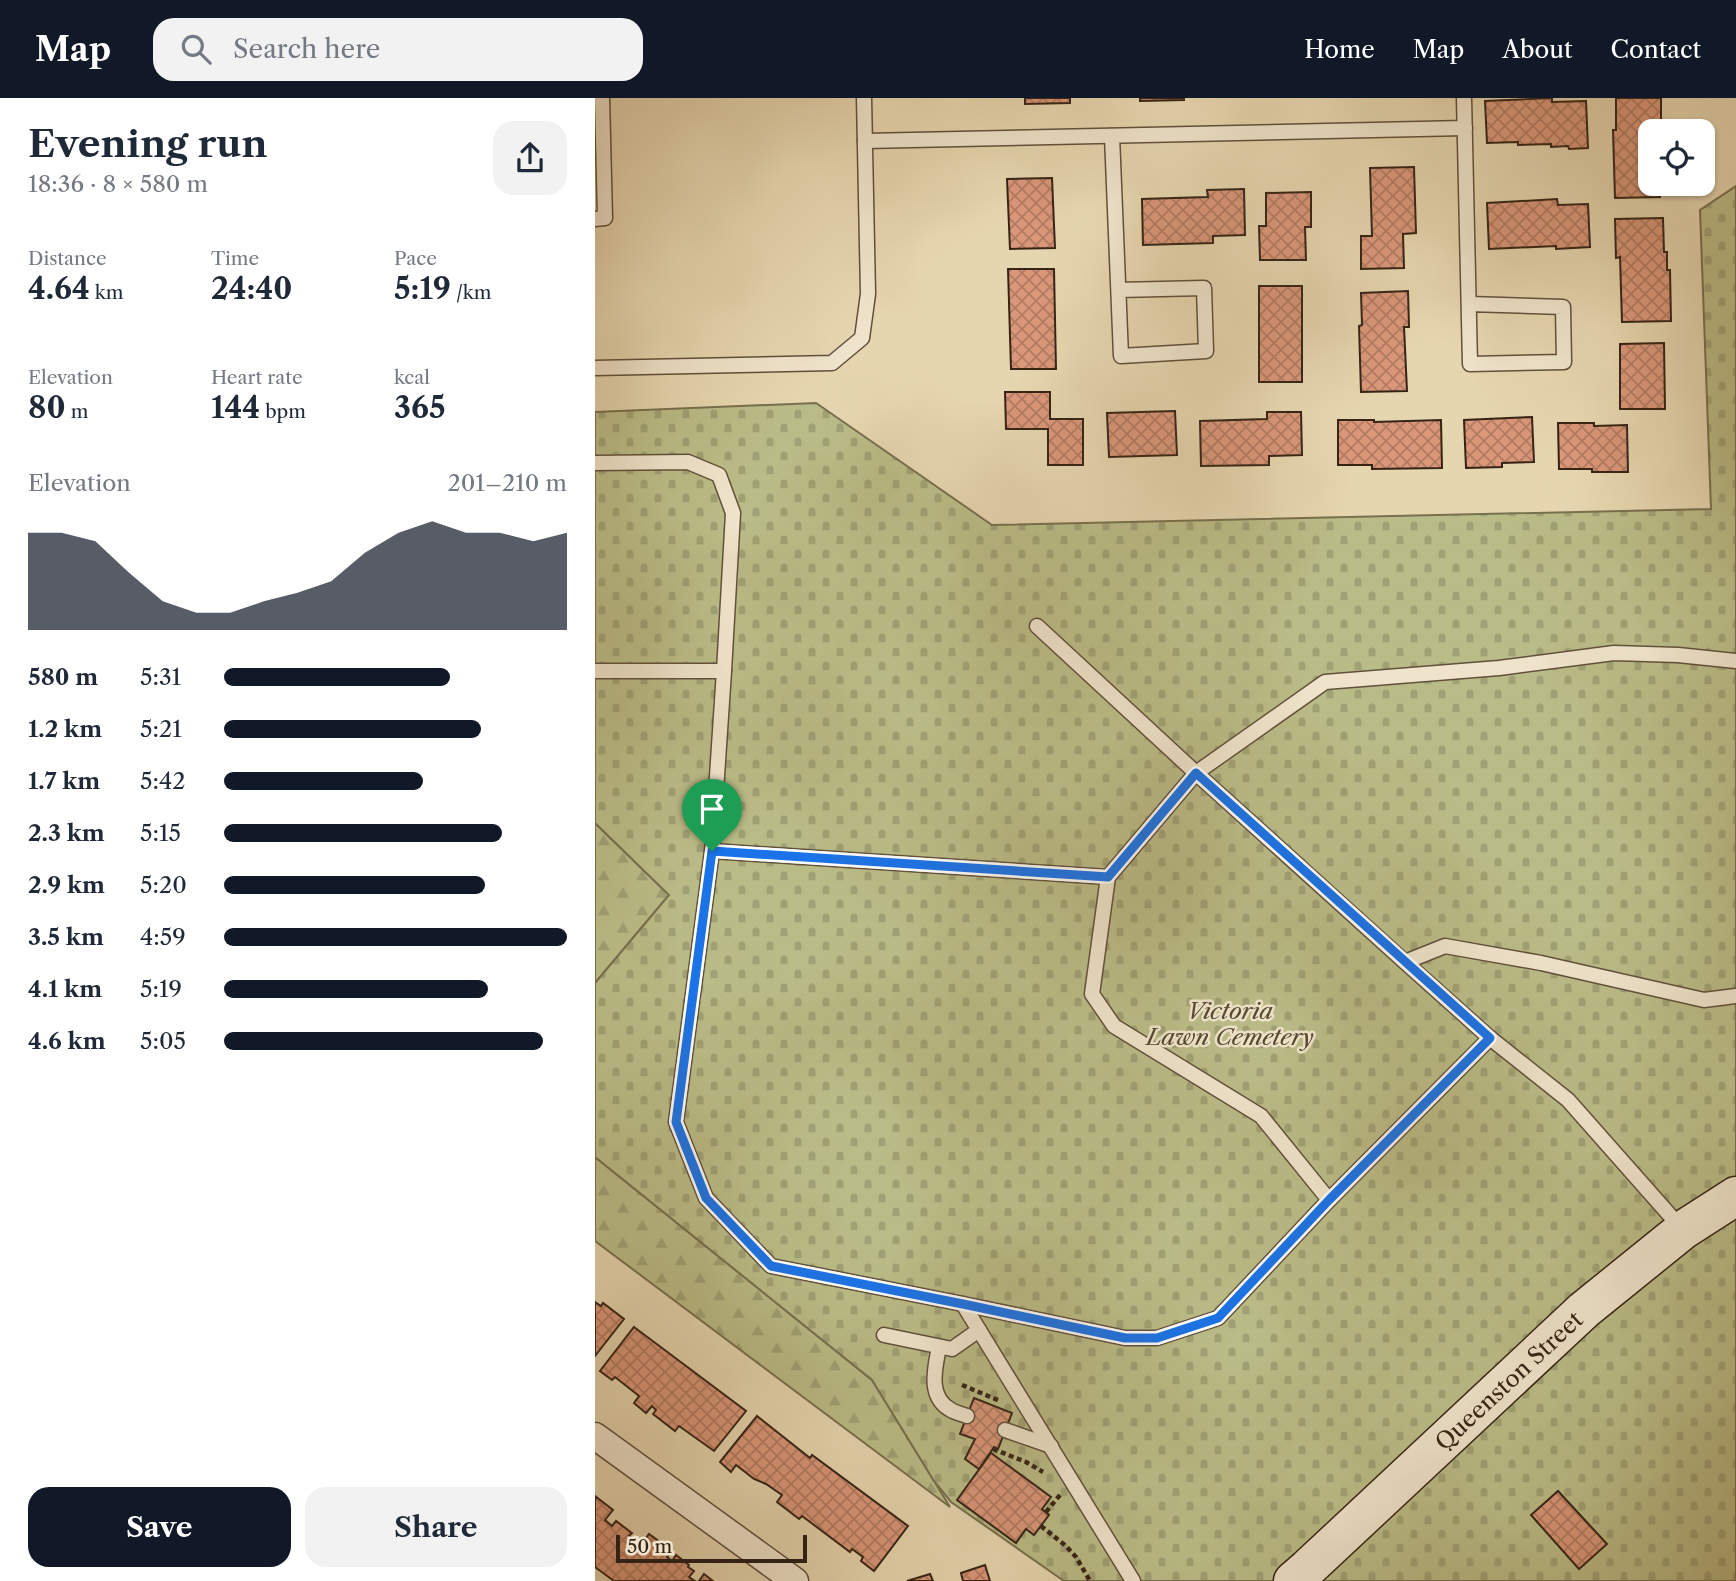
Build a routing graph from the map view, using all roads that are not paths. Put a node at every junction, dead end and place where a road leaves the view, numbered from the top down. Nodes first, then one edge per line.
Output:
1 (602, 98) edge
2 (864, 98) edge
3 (1464, 98) edge
4 (1465, 128) junction
5 (1112, 136) junction
6 (865, 141) junction
7 (595, 219) edge
8 (1119, 290) junction
9 (1469, 304) junction
10 (595, 369) edge
11 (595, 463) edge
12 (1037, 626) dead end
13 (1736, 661) edge
14 (595, 671) edge
15 (724, 671) junction
16 (1196, 773) junction
17 (712, 851) junction
18 (1108, 877) junction
19 (1405, 962) junction
20 (1736, 996) edge
21 (1490, 1038) junction
22 (1736, 1196) edge
23 (1329, 1200) junction
24 (1683, 1230) junction
25 (963, 1304) junction
26 (979, 1330) junction
27 (884, 1335) dead end
28 (939, 1347) junction
29 (967, 1416) dead end
30 (1005, 1430) dead end
31 (595, 1437) edge
32 (1051, 1446) junction
33 (795, 1581) edge
34 (1133, 1581) edge
35 (1293, 1581) edge

1 - 7 lane
2 - 6 lane
3 - 4 lane
4 - 5 lane
4 - 9 lane
5 - 6 lane
5 - 8 lane
6 - 10 lane
8 - 8 lane
9 - 9 lane
11 - 15 lane
12 - 16 lane
13 - 16 lane
14 - 15 lane
15 - 17 lane
16 - 18 lane
16 - 19 lane
17 - 18 lane
17 - 25 lane
18 - 23 lane
19 - 20 lane
19 - 21 lane
21 - 23 lane
21 - 24 lane
22 - 24 main road, Queenston Street
23 - 25 lane
24 - 35 main road, Queenston Street
25 - 26 lane
26 - 28 lane
26 - 32 lane
27 - 28 lane
28 - 29 lane
30 - 32 lane
31 - 33 street
32 - 34 lane

